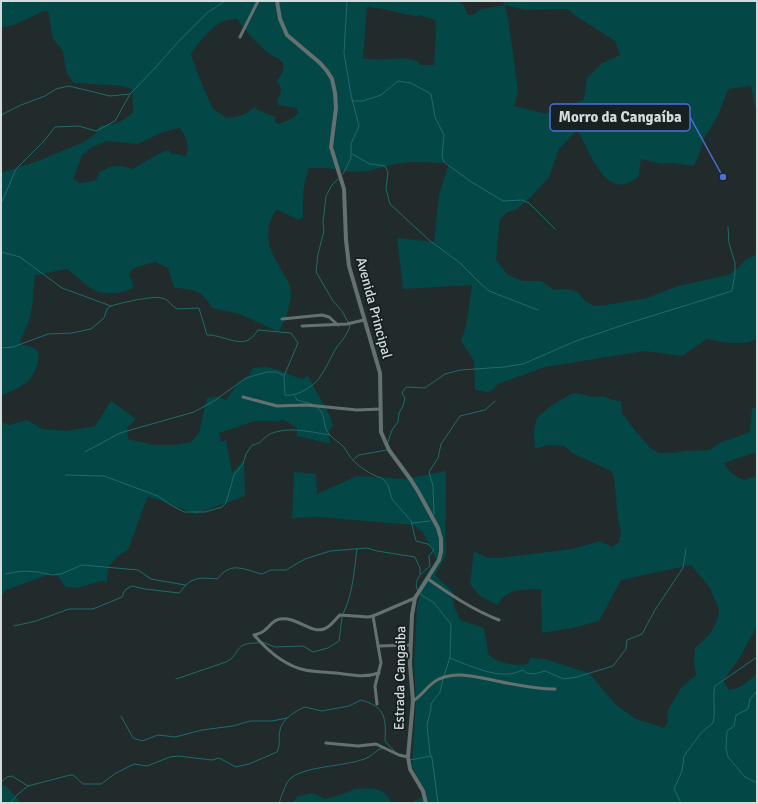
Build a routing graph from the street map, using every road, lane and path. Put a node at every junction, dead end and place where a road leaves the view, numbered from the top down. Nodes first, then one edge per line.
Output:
1 (258, 1) edge
2 (277, 1) edge
3 (240, 37) dead end
4 (282, 319) dead end
5 (364, 320) junction
6 (338, 325) junction
7 (302, 326) dead end
8 (243, 397) dead end
9 (380, 409) junction
10 (428, 579) junction
11 (415, 598) junction
12 (373, 616) junction
13 (499, 620) dead end
14 (378, 646) junction
15 (411, 646) junction
16 (379, 673) junction
17 (555, 689) dead end
18 (413, 701) junction
19 (377, 704) dead end
20 (326, 743) dead end
21 (408, 757) junction
22 (426, 803) edge

1 - 3 street
2 - 5 street, Avenida Principal
4 - 6 street
5 - 6 street
5 - 9 street, Avenida Principal
6 - 7 street
8 - 9 street
9 - 10 street, Avenida Principal
10 - 11 street, Avenida Principal
10 - 13 street
11 - 12 street
11 - 15 street, Estrada Cangaiba
12 - 14 street
12 - 16 street
14 - 15 street
14 - 16 street
15 - 18 street, Estrada Cangaiba
16 - 19 street
17 - 18 street
18 - 21 street, Estrada Cangaiba
20 - 21 street
21 - 22 street, Estrada Cangaiba

